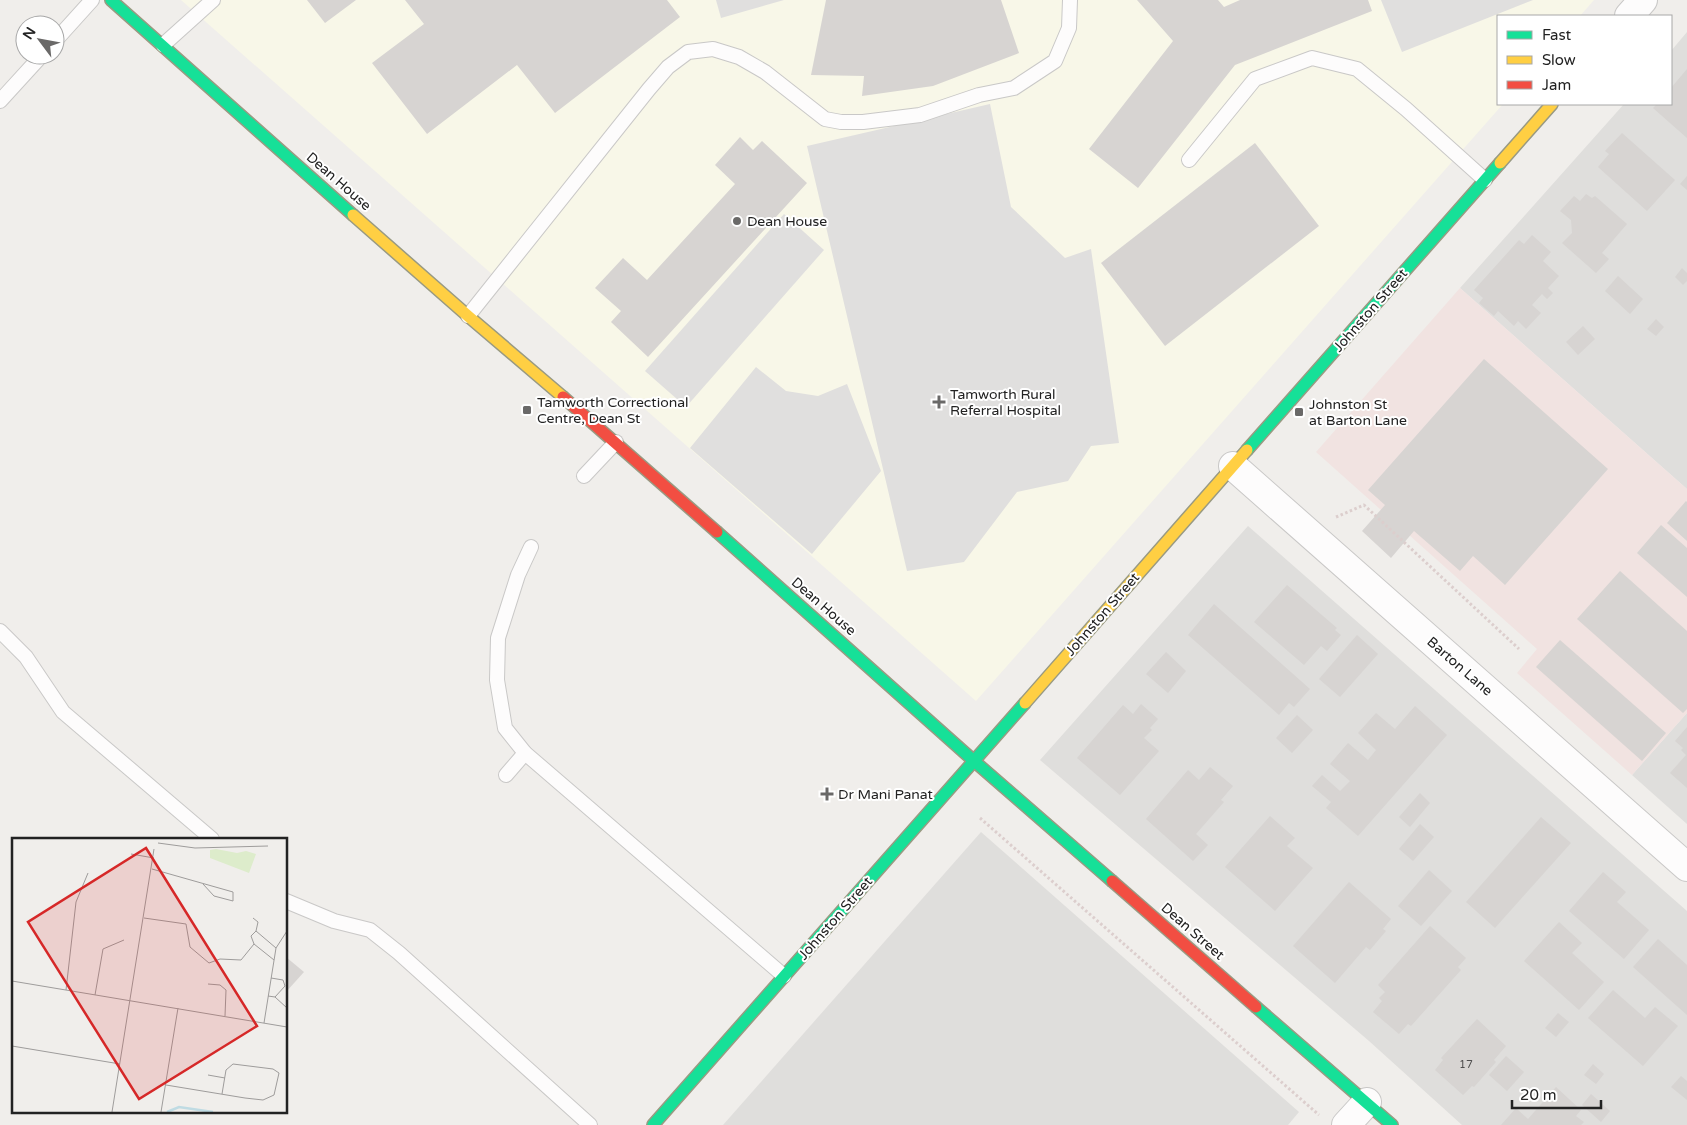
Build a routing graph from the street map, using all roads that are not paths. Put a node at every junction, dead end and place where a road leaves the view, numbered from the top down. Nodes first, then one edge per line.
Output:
1 (92, 0) edge
2 (111, 0) edge
3 (213, 0) edge
4 (1070, 0) edge
5 (1643, 0) edge
6 (1630, 15) edge
7 (65, 30) edge
8 (163, 45) junction
9 (33, 65) edge
10 (0, 101) edge
11 (1551, 105) edge
12 (1189, 160) dead end
13 (1485, 180) junction
14 (468, 316) junction
15 (616, 442) junction
16 (1233, 466) junction
17 (584, 476) dead end
18 (531, 547) dead end
19 (0, 631) edge
20 (525, 754) junction
21 (974, 761) junction
22 (506, 774) dead end
23 (211, 838) edge
24 (1687, 867) edge
25 (288, 901) edge
26 (784, 976) junction
27 (1367, 1102) junction
28 (590, 1125) edge
29 (654, 1125) edge
30 (1346, 1125) edge
31 (1392, 1125) edge

1 - 7 lane
2 - 8 street, Dean House
3 - 8 lane
4 - 14 lane
5 - 6 street
8 - 14 street, Dean House
9 - 10 lane
11 - 13 street, Johnston Street
12 - 13 lane
13 - 16 street, Johnston Street
14 - 15 street, Dean House
15 - 17 lane
15 - 21 street, Dean House
16 - 21 street, Johnston Street
16 - 24 street, Barton Lane
18 - 20 lane
19 - 23 lane
20 - 22 lane
20 - 26 lane
21 - 26 street, Johnston Street
21 - 27 street, Dean Street
25 - 28 lane
26 - 29 street, Johnston Street
27 - 30 street
27 - 31 street, Dean Street

